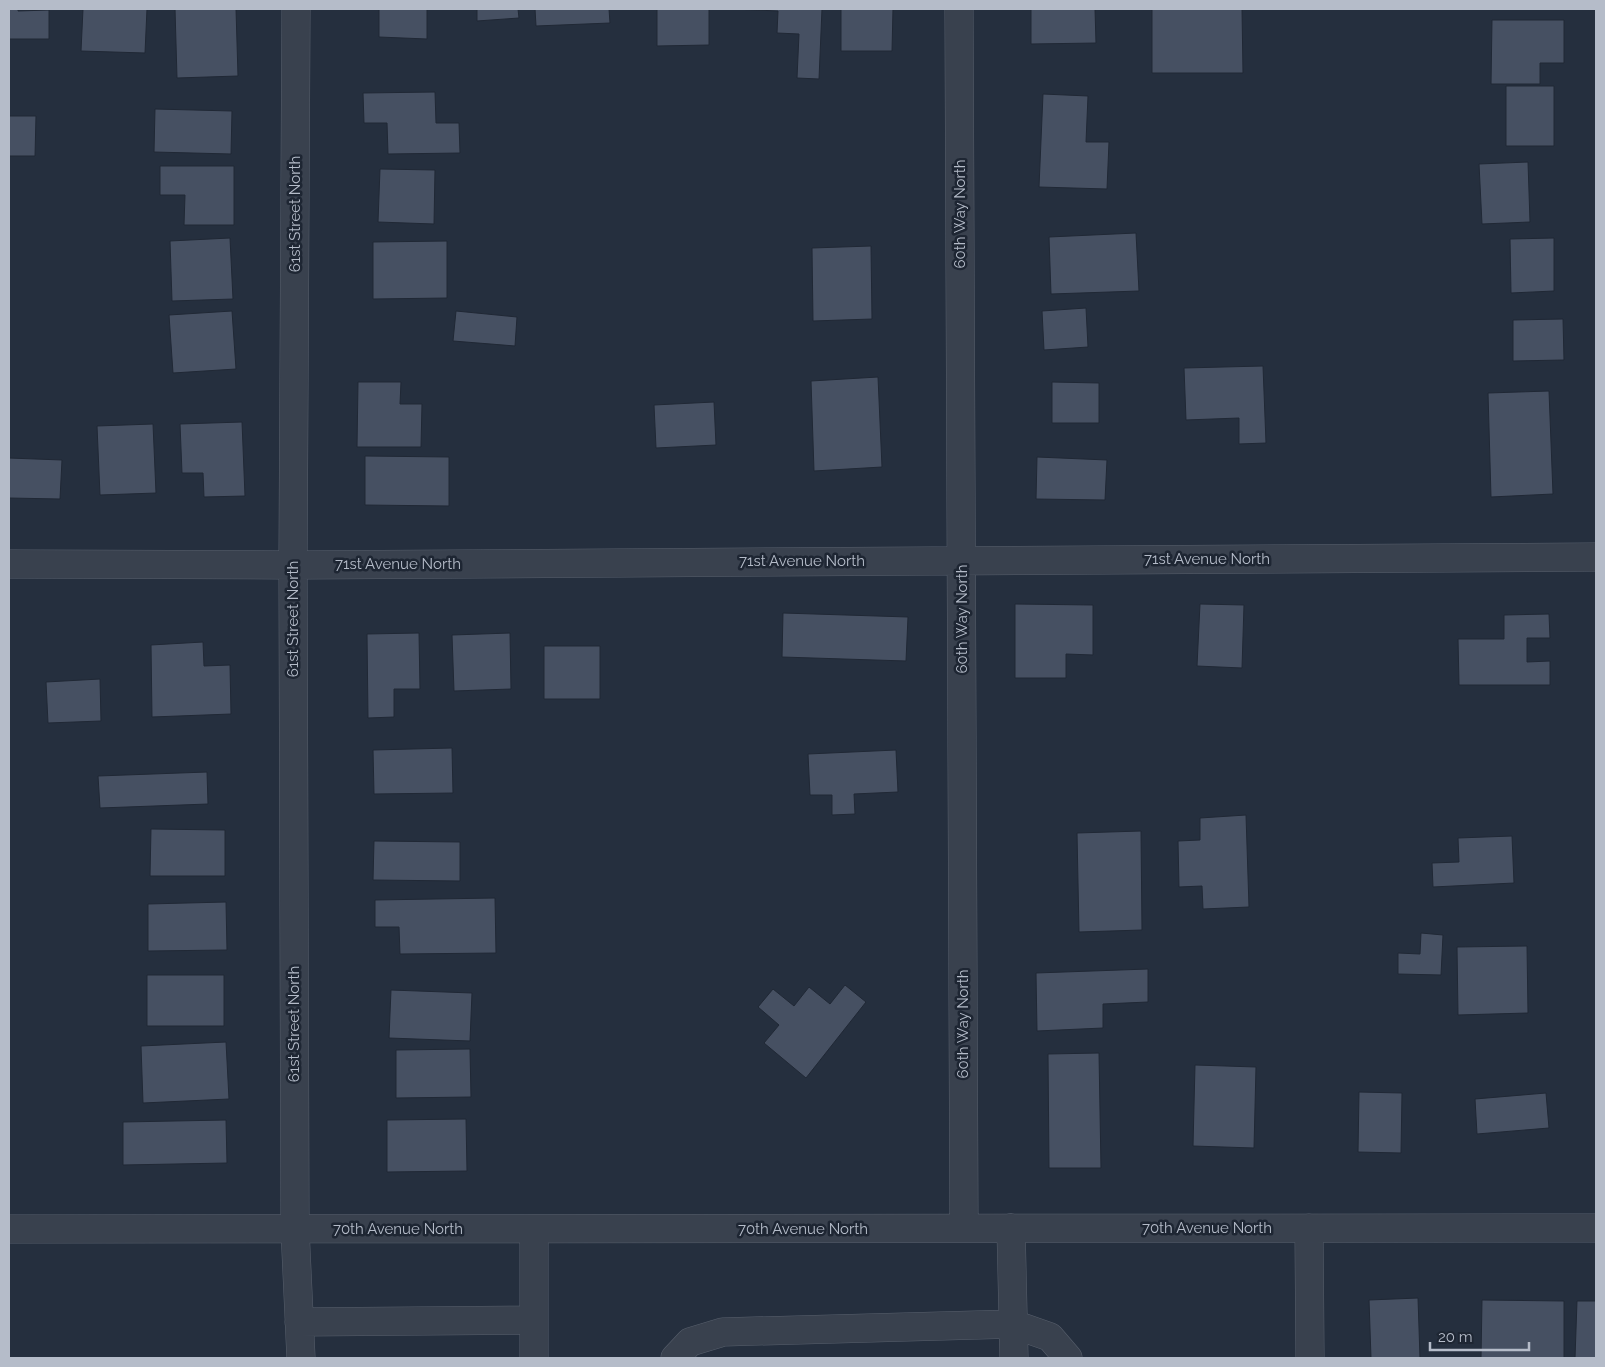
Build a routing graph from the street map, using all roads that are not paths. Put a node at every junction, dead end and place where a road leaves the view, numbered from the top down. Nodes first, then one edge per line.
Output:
1 (296, 9) edge
2 (959, 9) edge
3 (1596, 557) edge
4 (961, 560) junction
5 (9, 564) edge
6 (293, 565) junction
7 (964, 1228) junction
8 (1011, 1228) junction
9 (1309, 1228) junction
10 (1596, 1228) edge
11 (9, 1229) edge
12 (294, 1229) junction
13 (534, 1229) junction
14 (534, 1320) junction
15 (299, 1322) junction
16 (1013, 1324) junction
17 (301, 1358) edge
18 (534, 1358) edge
19 (675, 1358) edge
20 (1014, 1358) edge
21 (1068, 1358) edge
22 (1310, 1358) edge

1 - 6 street, 61st Street North
2 - 4 street, 60th Way North
3 - 4 street, 71st Avenue North
4 - 6 street, 71st Avenue North
4 - 7 street, 60th Way North
5 - 6 street, 71st Avenue North
6 - 12 street, 61st Street North
7 - 8 street, 70th Avenue North
7 - 13 street, 70th Avenue North
8 - 9 street, 70th Avenue North
8 - 16 street
9 - 10 street, 70th Avenue North
9 - 22 street
11 - 12 street, 70th Avenue North
12 - 13 street, 70th Avenue North
12 - 15 street, 61st Street North
13 - 14 street
14 - 15 street
14 - 18 street
15 - 17 street, 61st Street North
16 - 19 street
16 - 20 street
16 - 21 street

